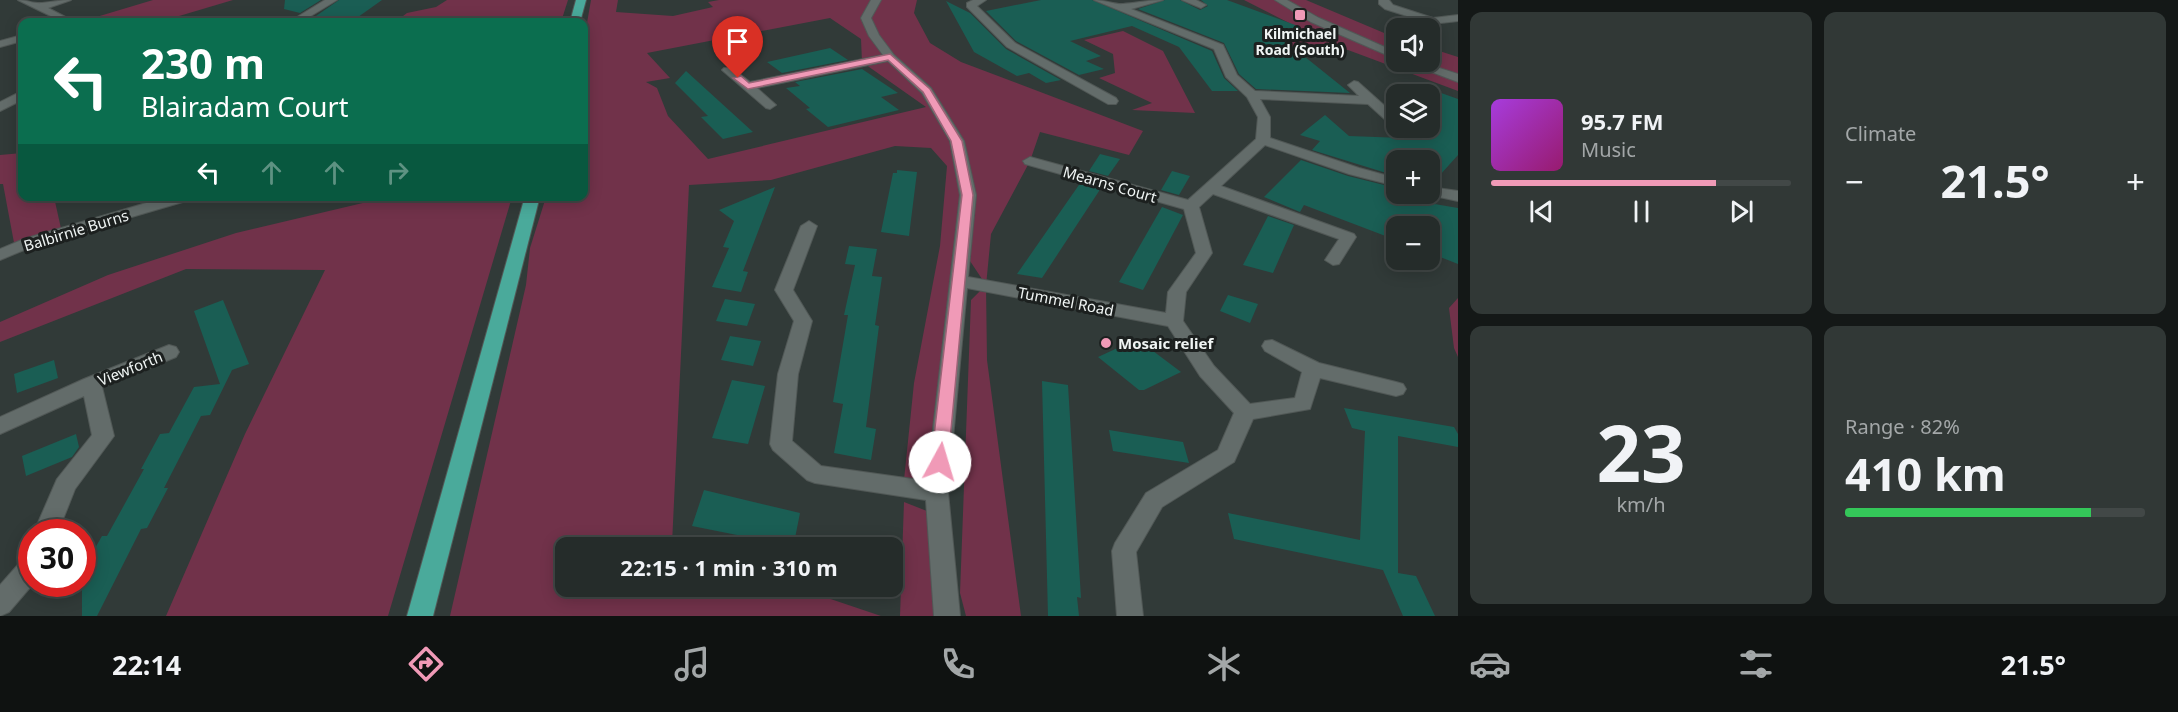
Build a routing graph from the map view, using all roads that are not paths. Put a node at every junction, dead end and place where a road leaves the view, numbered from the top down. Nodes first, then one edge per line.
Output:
1 (23, 0) edge
2 (66, 0) edge
3 (332, 0) edge
4 (581, 0) edge
5 (876, 0) edge
6 (981, 0) edge
7 (1099, 0) edge
8 (1158, 0) edge
9 (1187, 0) edge
10 (1280, 0) edge
11 (1384, 0) edge
12 (1201, 5) dead end
13 (39, 7) junction
14 (1120, 8) junction
15 (62, 18) edge
16 (301, 18) edge
17 (576, 18) edge
18 (1423, 18) edge
19 (1458, 18) edge
20 (1440, 20) edge
21 (1440, 23) edge
22 (1458, 29) edge
23 (18, 39) edge
24 (0, 44) edge
25 (1386, 52) edge
26 (890, 57) junction
27 (728, 70) dead end
28 (1440, 72) edge
29 (1458, 78) edge
30 (1354, 85) dead end
31 (748, 86) junction
32 (1252, 95) junction
33 (18, 97) edge
34 (1112, 100) dead end
35 (1371, 100) junction
36 (770, 105) dead end
37 (0, 107) edge
38 (1386, 113) edge
39 (1263, 140) junction
40 (1029, 161) dead end
41 (1386, 179) edge
42 (1211, 188) junction
43 (1440, 193) edge
44 (1458, 196) edge
45 (171, 201) edge
46 (532, 201) edge
47 (1191, 206) junction
48 (809, 226) dead end
49 (0, 255) edge
50 (1333, 260) dead end
51 (958, 281) junction
52 (1174, 321) junction
53 (1272, 346) dead end
54 (169, 352) dead end
55 (1313, 369) junction
56 (91, 384) junction
57 (1396, 389) dead end
58 (1245, 412) junction
59 (0, 426) edge
60 (937, 492) junction
61 (51, 519) edge
62 (18, 583) edge
63 (0, 604) edge
64 (423, 609) edge
65 (947, 616) edge
66 (1130, 616) edge

1 - 13 street
2 - 13 street
3 - 16 street
4 - 17 highway
5 - 26 street
6 - 34 street
7 - 14 street
8 - 14 street
9 - 12 street
10 - 25 street
11 - 18 street
13 - 15 street
14 - 32 street
19 - 20 street
21 - 22 street
23 - 24 street
26 - 31 street
26 - 51 street
27 - 31 street
28 - 29 street
30 - 35 street
31 - 36 street
32 - 35 street
32 - 39 street
33 - 37 street
35 - 38 street
39 - 41 street
39 - 42 street
40 - 47 street, Mearns Court
42 - 47 street
42 - 50 street
43 - 44 street
45 - 49 street, Balbirnie Burns
46 - 64 highway
47 - 52 street
48 - 60 street
51 - 52 street, Tummel Road
51 - 60 street
52 - 58 street
53 - 55 street
54 - 56 street, Viewforth
55 - 57 street
55 - 58 street
56 - 59 street, Viewforth
56 - 61 street, Viewforth
58 - 66 street
60 - 65 street
62 - 63 street

